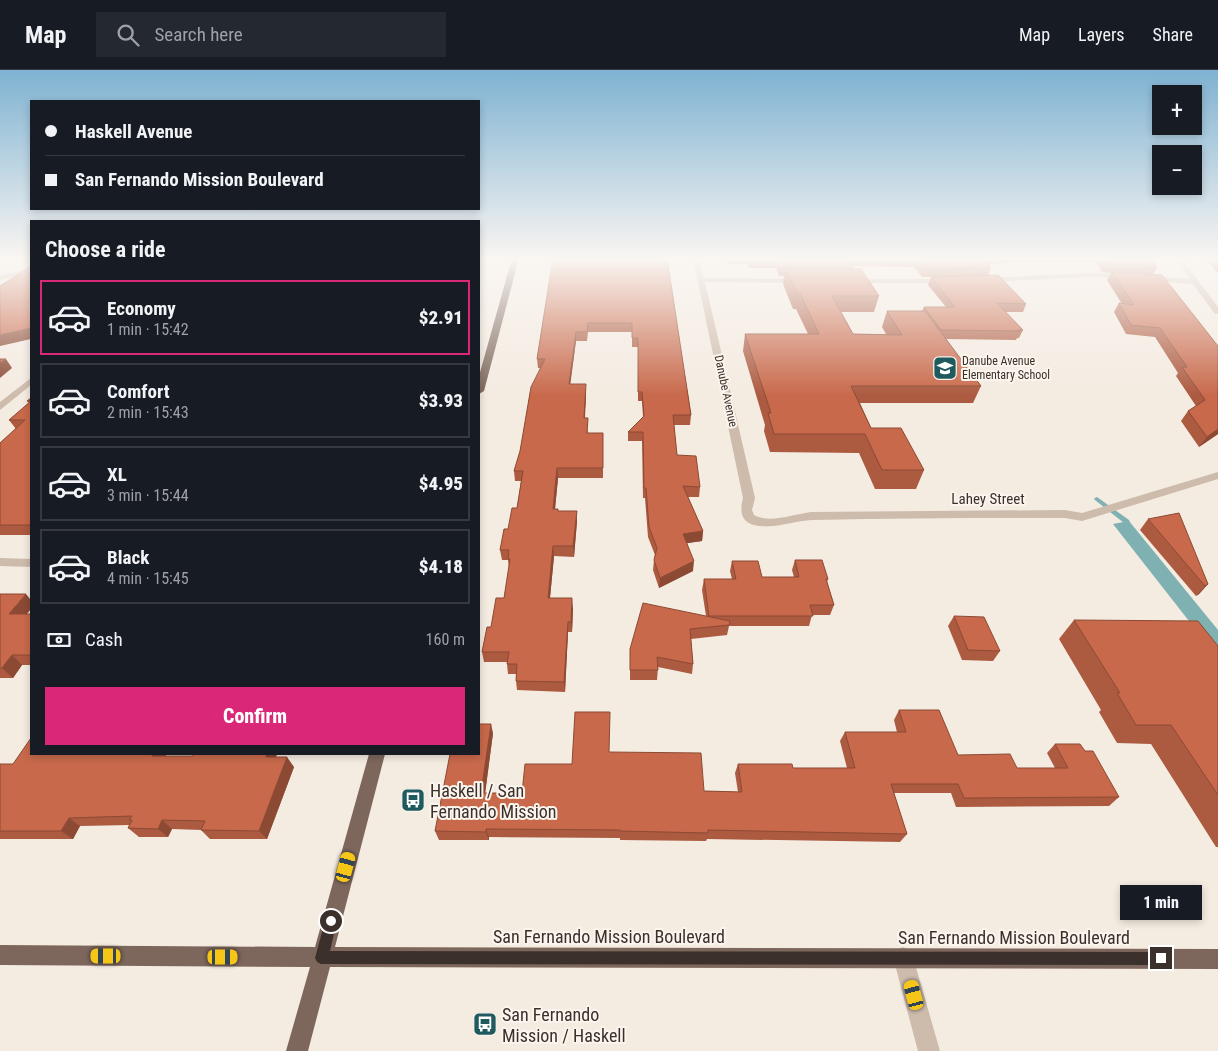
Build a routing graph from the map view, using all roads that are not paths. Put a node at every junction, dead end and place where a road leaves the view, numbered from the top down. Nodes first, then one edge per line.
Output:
1 (503, 304) edge
2 (707, 304) edge
3 (30, 382) edge
4 (480, 387) edge
5 (0, 407) edge
6 (1218, 475) edge
7 (753, 521) joint
8 (0, 562) edge
9 (30, 562) edge
10 (377, 755) edge
11 (0, 955) edge
12 (321, 958) junction
13 (903, 958) junction
14 (1218, 959) edge
15 (297, 1051) edge
16 (929, 1051) edge

1 - 4 main road
2 - 7 street, Danube Avenue
3 - 5 street
6 - 7 street, Lahey Street
8 - 9 street
10 - 12 main road
11 - 12 main road, San Fernando Mission Boulevard
12 - 13 main road, San Fernando Mission Boulevard
12 - 15 main road
13 - 14 main road, San Fernando Mission Boulevard
13 - 16 street

